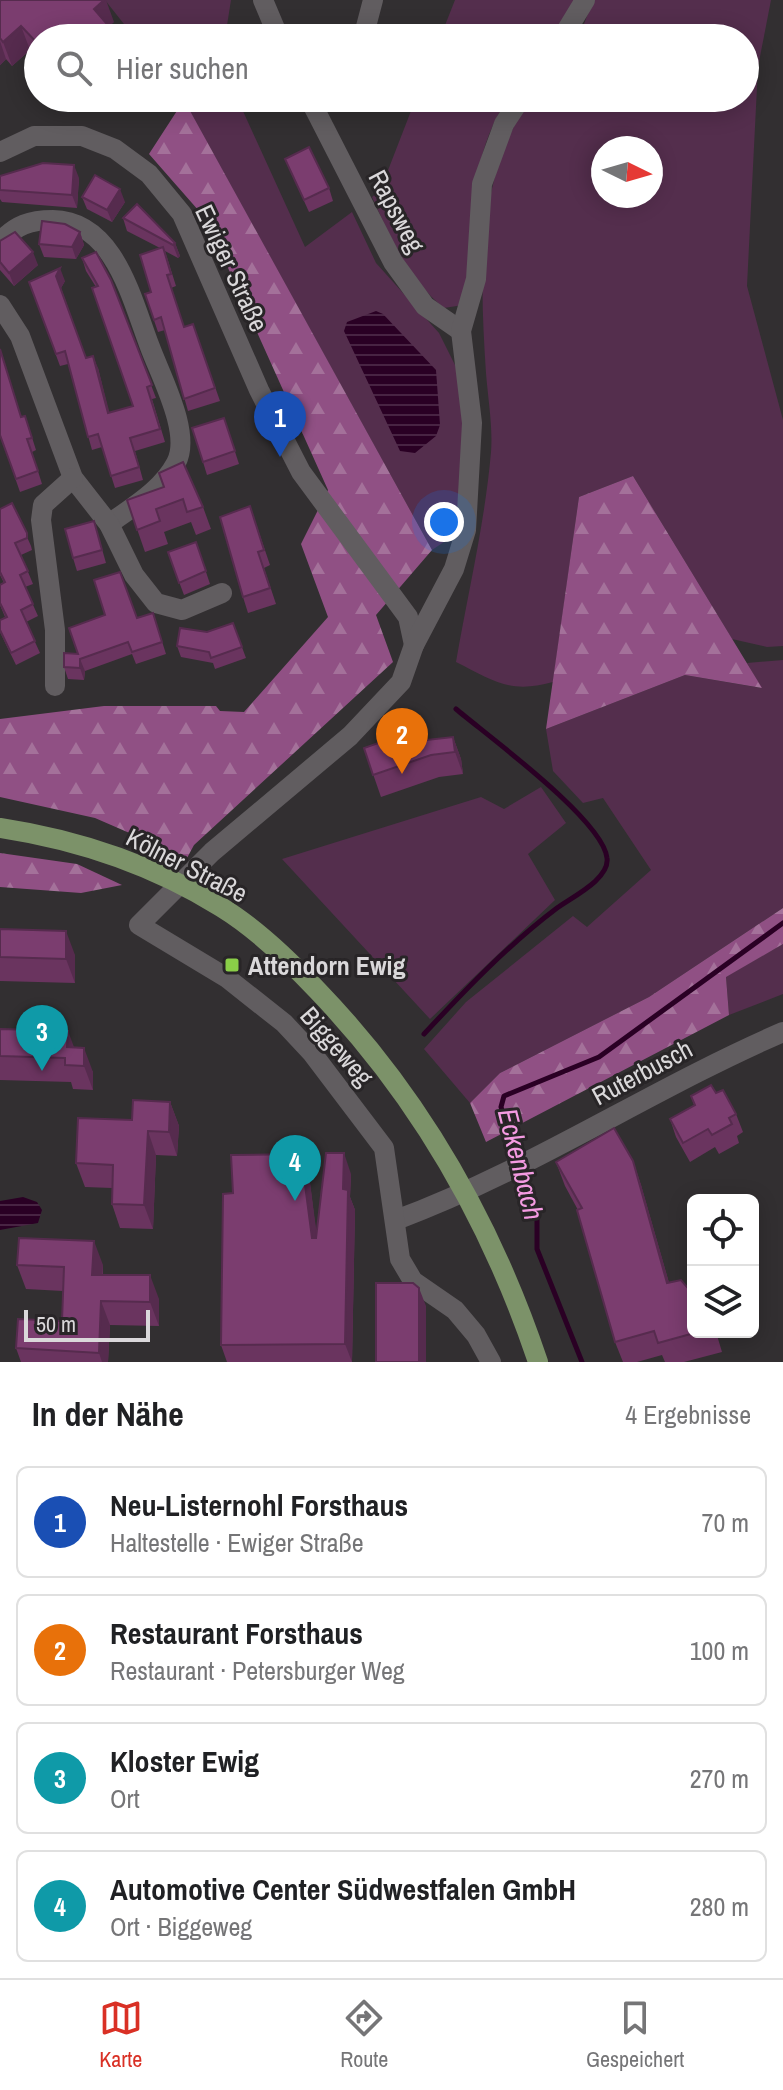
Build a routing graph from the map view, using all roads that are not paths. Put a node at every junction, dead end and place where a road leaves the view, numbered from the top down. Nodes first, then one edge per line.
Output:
1 (263, 0) edge
2 (373, 0) edge
3 (585, 0) edge
4 (273, 24) edge
5 (367, 24) edge
6 (570, 24) edge
7 (316, 112) edge
8 (322, 112) edge
9 (512, 112) edge
10 (319, 117) junction
11 (0, 152) edge
12 (0, 242) edge
13 (0, 305) edge
14 (461, 331) junction
15 (73, 478) junction
16 (109, 524) junction
17 (222, 593) dead end
18 (414, 645) junction
19 (55, 686) dead end
20 (0, 828) edge
21 (783, 1032) edge
22 (465, 1190) junction
23 (396, 1220) junction
24 (491, 1362) edge
25 (538, 1362) edge

1 - 4 street
2 - 5 street
3 - 6 street
7 - 10 street, Rapsweg
8 - 10 street
9 - 14 street
10 - 14 street, Rapsweg
11 - 18 street, Ewiger Straße
12 - 16 street
13 - 15 street
14 - 18 street
15 - 16 street
15 - 19 street
16 - 17 street
18 - 23 street, Biggeweg
20 - 22 main road, Kölner Straße
21 - 22 street, Ruterbusch
22 - 23 street
22 - 25 main road, Kölner Straße
23 - 24 street

